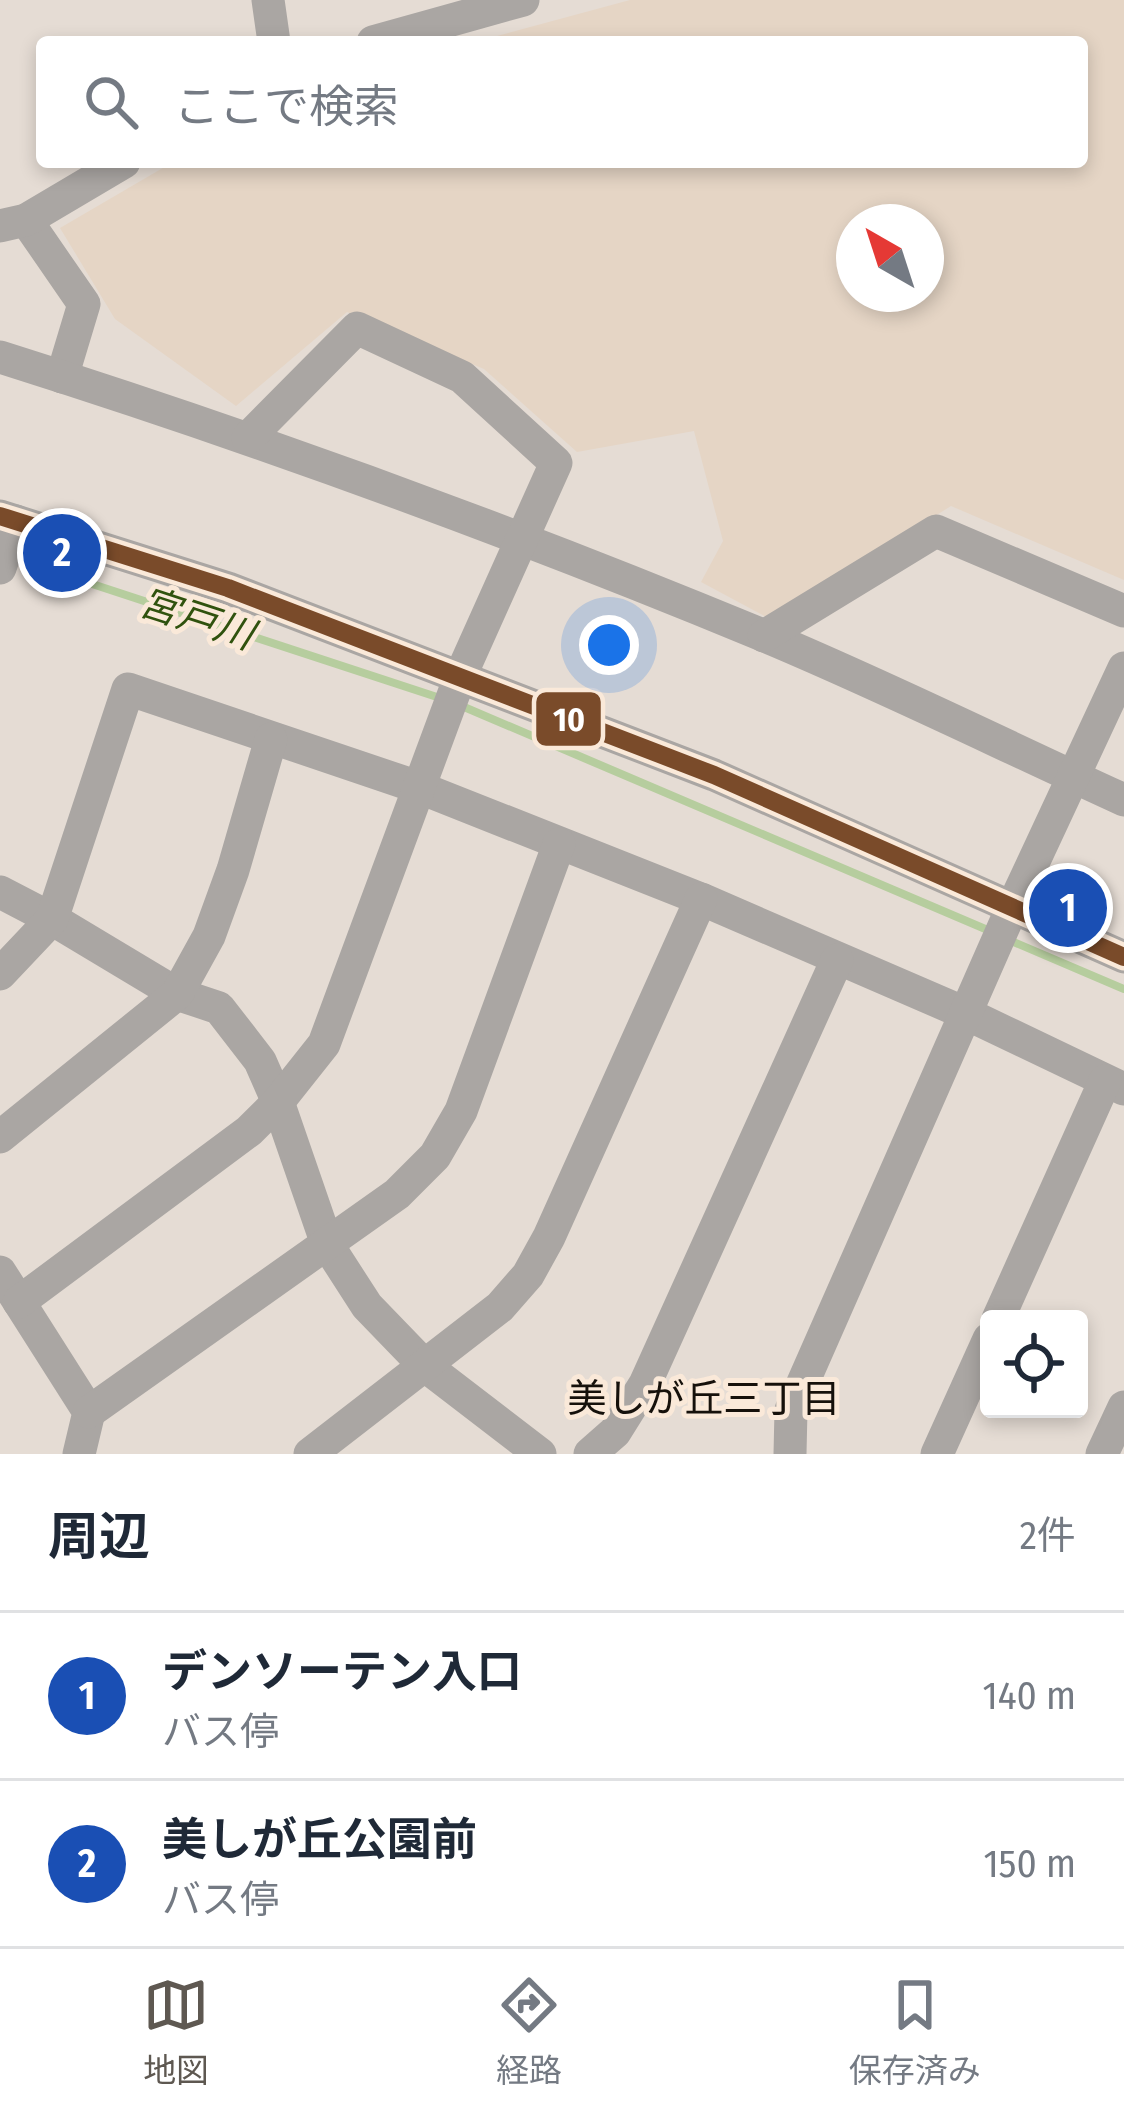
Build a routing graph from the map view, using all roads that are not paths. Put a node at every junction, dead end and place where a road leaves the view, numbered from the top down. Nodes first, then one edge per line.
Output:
1 (268, 0) edge
2 (523, 0) edge
3 (273, 36) edge
4 (394, 36) edge
5 (113, 168) edge
6 (13, 223) edge
7 (0, 357) edge
8 (62, 376) junction
9 (248, 438) junction
10 (8, 519) edge
11 (521, 538) junction
12 (0, 568) edge
13 (1124, 611) edge
14 (764, 636) junction
15 (1124, 668) edge
16 (460, 677) junction
17 (271, 740) junction
18 (1073, 777) junction
19 (418, 787) junction
20 (1124, 800) edge
21 (559, 844) junction
22 (0, 892) edge
23 (701, 899) junction
24 (1012, 908) junction
25 (52, 919) junction
26 (1124, 957) edge
27 (837, 960) junction
28 (0, 974) edge
29 (177, 994) junction
30 (967, 1014) junction
31 (1114, 1085) edge
32 (278, 1102) junction
33 (0, 1137) edge
34 (327, 1244) junction
35 (0, 1272) edge
36 (1002, 1310) edge
37 (16, 1320) edge
38 (980, 1359) edge
39 (424, 1365) junction
40 (1124, 1407) edge
41 (89, 1412) junction
42 (79, 1454) edge
43 (310, 1454) edge
44 (540, 1454) edge
45 (590, 1454) edge
46 (790, 1454) edge
47 (937, 1454) edge
48 (1102, 1454) edge

1 - 3 street
2 - 4 street
5 - 6 street
6 - 8 street
7 - 8 street
8 - 9 street
9 - 11 street
9 - 11 street
10 - 12 street
10 - 16 street
11 - 14 street
11 - 16 street
13 - 14 street
14 - 18 street
15 - 18 street
16 - 19 street
16 - 24 street
17 - 19 street
17 - 25 street
17 - 29 street
18 - 20 street
18 - 24 street
19 - 21 street
19 - 32 street
21 - 23 street
21 - 34 street
22 - 25 street
23 - 27 street
23 - 39 street
24 - 26 street
24 - 30 street
25 - 28 street
25 - 29 street
27 - 30 street
27 - 45 street
29 - 32 street
29 - 33 street
30 - 31 street
30 - 46 street
31 - 36 street
32 - 34 street
32 - 37 street
34 - 39 street
34 - 41 street
35 - 37 street
37 - 41 street
38 - 47 street
39 - 43 street
39 - 44 street
40 - 48 street
41 - 42 street

